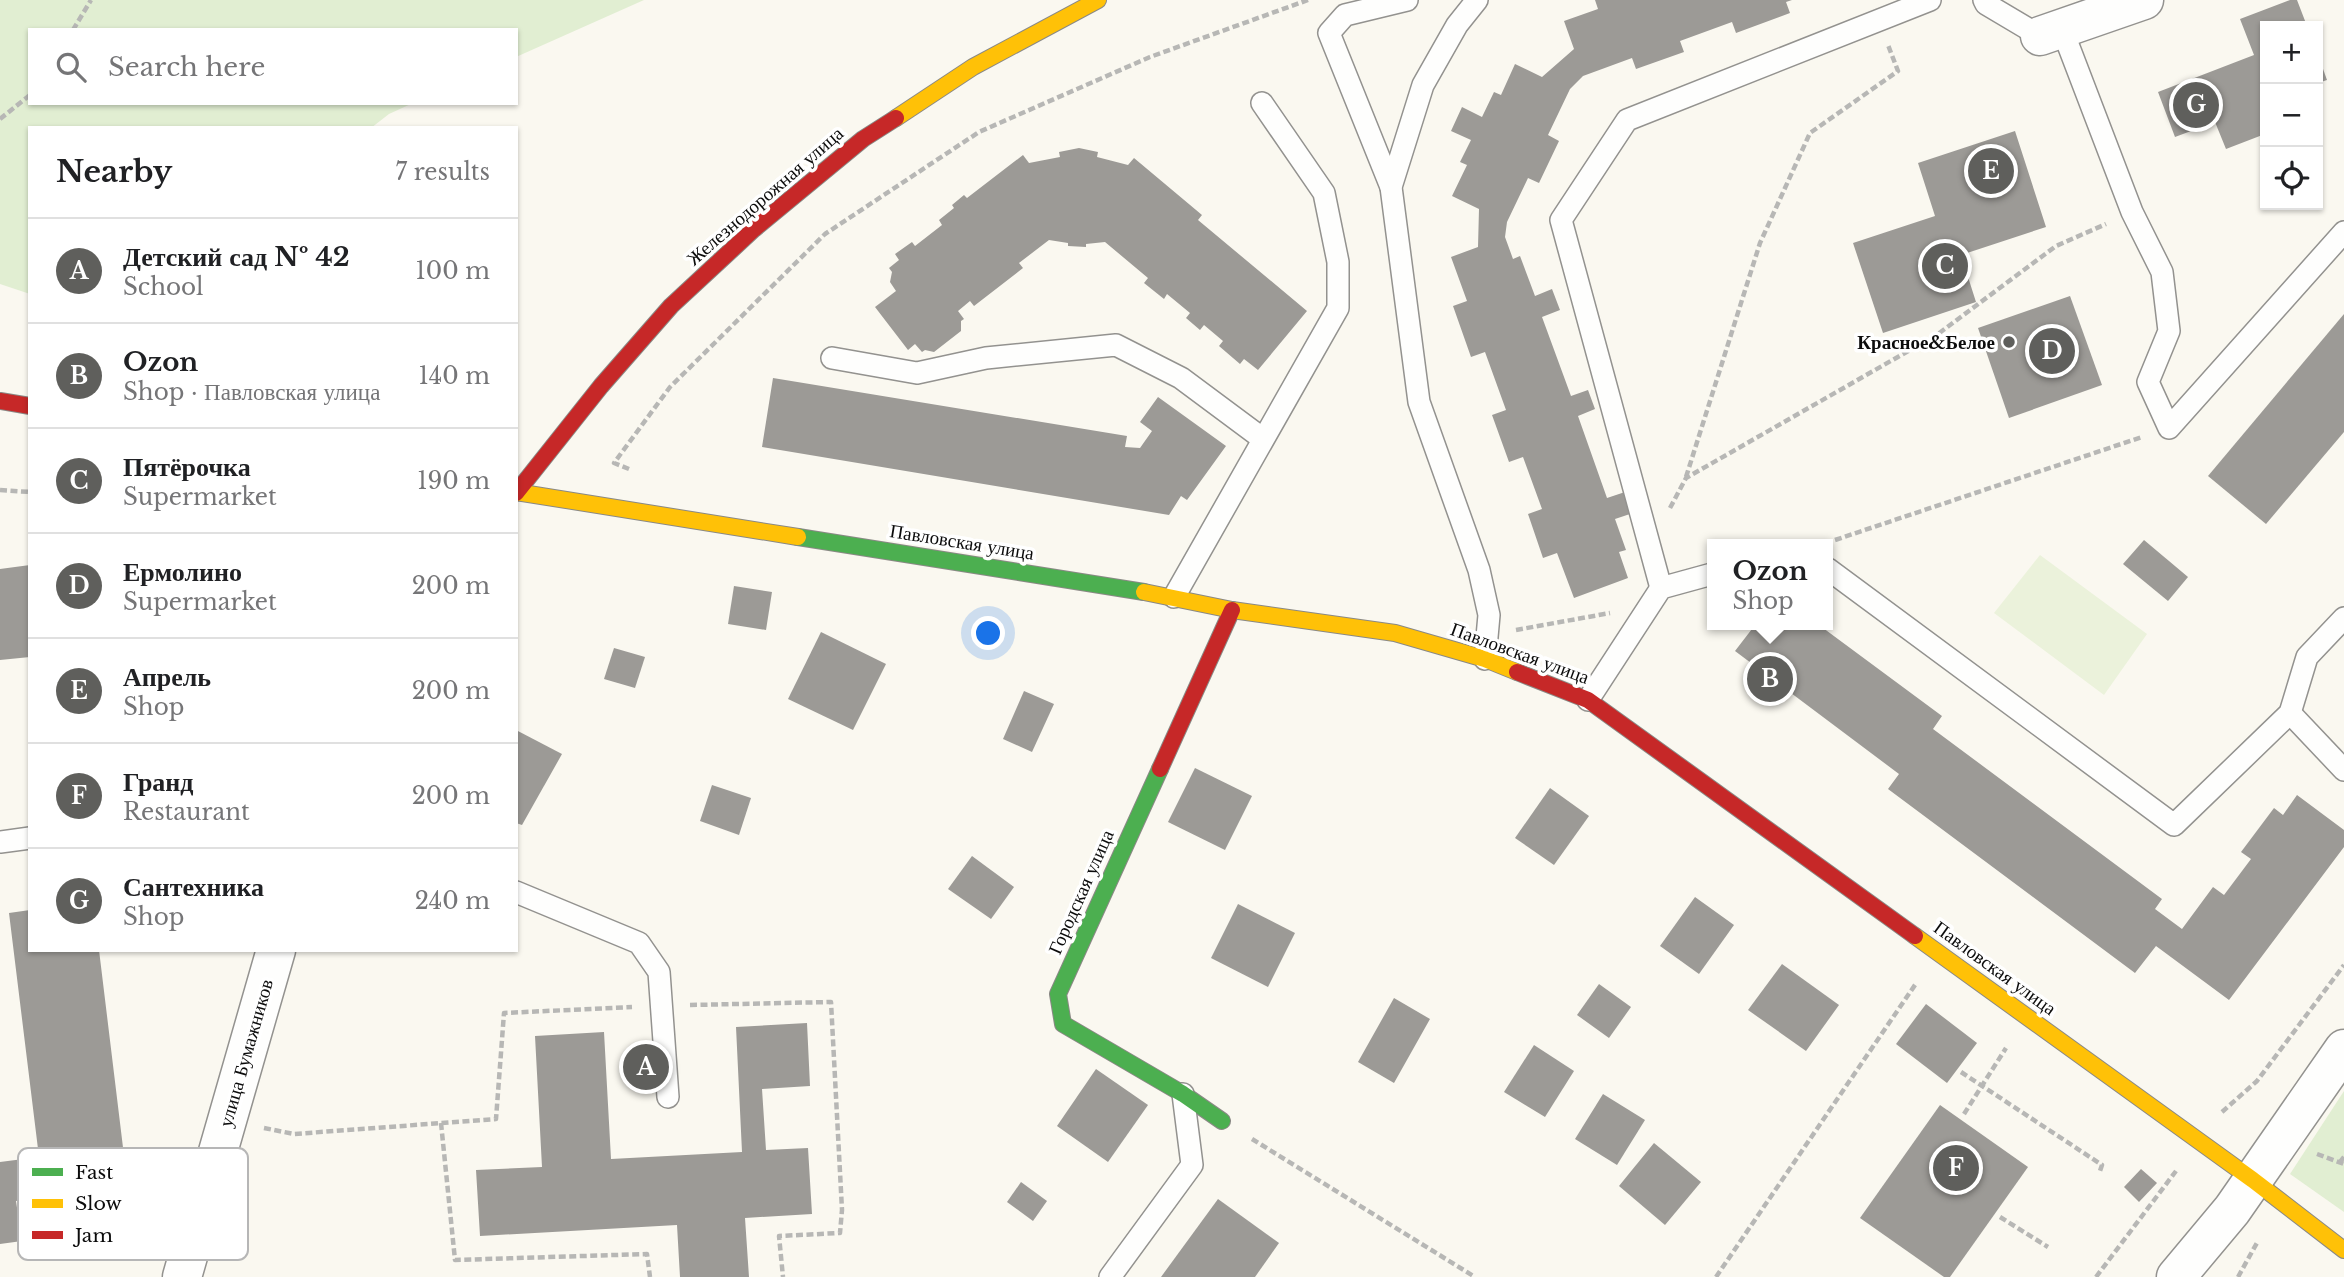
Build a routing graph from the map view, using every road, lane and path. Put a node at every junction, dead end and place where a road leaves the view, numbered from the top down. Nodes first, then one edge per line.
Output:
1 (91, 0) edge
2 (1098, 0) edge
3 (1308, 0) edge
4 (1407, 0) edge
5 (1477, 0) edge
6 (1930, 0) edge
7 (1984, 0) edge
8 (2144, 0) edge
9 (1878, 21) junction
10 (74, 28) edge
11 (2051, 32) junction
12 (28, 96) edge
13 (1262, 103) dead end
14 (0, 119) edge
15 (1391, 187) junction
16 (2132, 212) junction
17 (2344, 232) edge
18 (832, 358) dead end
19 (0, 401) edge
20 (28, 406) edge
21 (2169, 428) junction
22 (1263, 439) junction
23 (614, 463) dead end
24 (1686, 478) junction
25 (0, 490) edge
26 (518, 490) edge
27 (28, 492) edge
28 (518, 492) edge
29 (1834, 540) dead end
30 (1650, 546) junction
31 (1833, 573) edge
32 (1707, 575) edge
33 (1661, 588) junction
34 (1174, 597) junction
35 (1232, 610) junction
36 (2344, 618) edge
37 (1485, 659) junction
38 (1588, 700) junction
39 (2290, 713) junction
40 (2344, 770) edge
41 (28, 838) edge
42 (0, 842) edge
43 (518, 892) edge
44 (275, 952) edge
45 (1920, 978) dead end
46 (2008, 1044) dead end
47 (2344, 1049) edge
48 (1961, 1072) dead end
49 (1982, 1085) junction
50 (1183, 1094) junction
51 (668, 1097) dead end
52 (1964, 1114) dead end
53 (1222, 1121) joint
54 (440, 1123) dead end
55 (219, 1148) edge
56 (2344, 1157) edge
57 (2167, 1161) dead end
58 (2340, 1162) dead end
59 (2178, 1169) dead end
60 (2099, 1174) dead end
61 (2253, 1180) junction
62 (2000, 1217) dead end
63 (779, 1236) dead end
64 (2048, 1247) dead end
65 (2344, 1250) edge
66 (187, 1260) edge
67 (182, 1277) edge
68 (650, 1277) edge
69 (783, 1277) edge
70 (1110, 1277) edge
71 (1475, 1277) edge
72 (1716, 1277) edge
73 (2176, 1277) edge

1 - 10 path
2 - 26 street, Железнодорожная улица
3 - 23 path
4 - 15 lane
5 - 15 lane
6 - 9 lane
7 - 11 lane
8 - 11 street
9 - 24 path
9 - 30 lane
11 - 16 lane
12 - 14 path
13 - 22 lane
15 - 37 lane
16 - 21 lane
16 - 24 path
17 - 21 lane
18 - 22 lane
19 - 20 street
21 - 29 path
22 - 34 lane
24 - 30 path
25 - 27 path
28 - 34 street, Павловская улица
30 - 33 lane
31 - 39 lane
32 - 33 lane
33 - 38 lane
34 - 35 street, Павловская улица
35 - 37 street, Павловская улица
35 - 50 street, Городская улица
36 - 39 lane
37 - 38 street, Павловская улица
38 - 61 street, Павловская улица
39 - 40 lane
41 - 42 lane
43 - 51 lane
44 - 55 street, улица Бумажников
45 - 72 path
46 - 49 path
47 - 61 street
48 - 49 path
49 - 52 path
49 - 60 path
50 - 53 street, Городская улица
50 - 70 lane
53 - 71 path
54 - 68 path
56 - 58 path
57 - 59 path
61 - 65 street, Павловская улица
61 - 73 street
62 - 64 path
63 - 69 path
66 - 67 street, улица Бумажников

